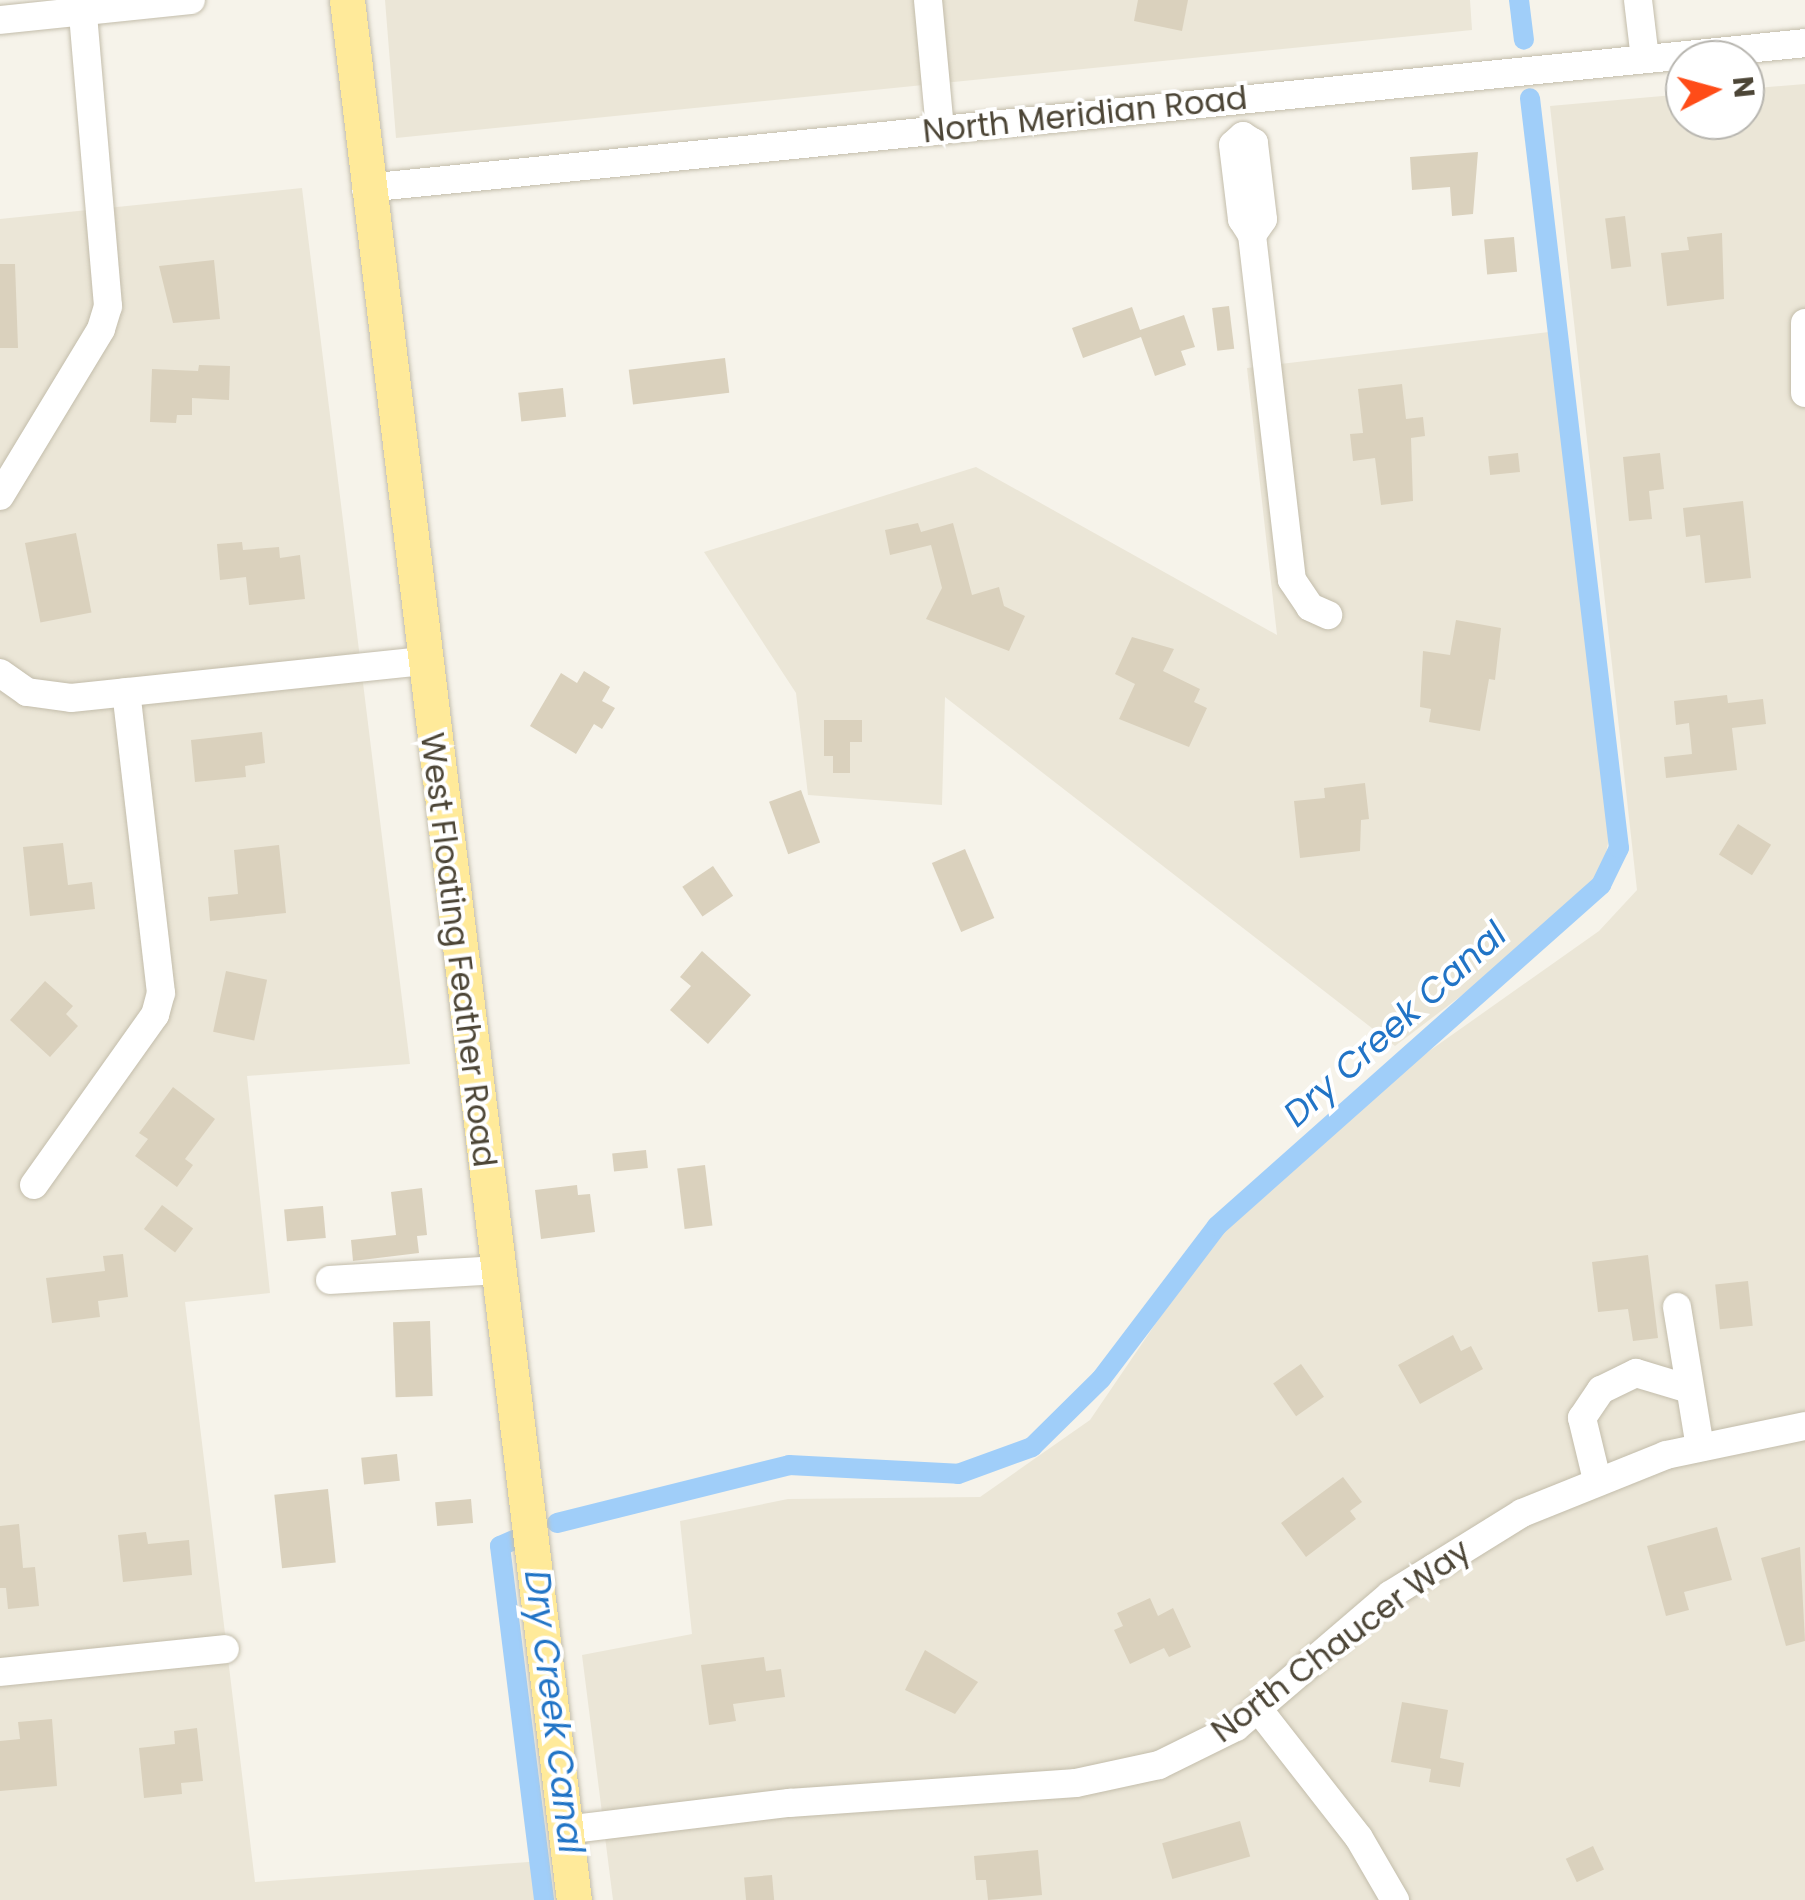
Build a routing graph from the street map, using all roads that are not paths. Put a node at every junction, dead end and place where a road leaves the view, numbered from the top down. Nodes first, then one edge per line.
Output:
1 (191, 0) edge
2 (347, 0) edge
3 (928, 0) edge
4 (1638, 0) edge
5 (82, 6) edge
6 (0, 20) edge
7 (1805, 43) edge
8 (1644, 59) junction
9 (1238, 99) junction
10 (940, 130) junction
11 (366, 188) junction
12 (1805, 322) edge
13 (1805, 393) edge
14 (0, 496) edge
15 (1328, 616) dead end
16 (422, 661) junction
17 (0, 673) edge
18 (126, 692) junction
19 (34, 1185) dead end
20 (498, 1270) junction
21 (330, 1280) dead end
22 (1677, 1307) dead end
23 (1688, 1389) junction
24 (1805, 1426) edge
25 (1700, 1447) junction
26 (1597, 1480) junction
27 (225, 1649) dead end
28 (0, 1672) edge
29 (1259, 1710) junction
30 (565, 1830) junction
31 (574, 1900) edge
32 (1395, 1900) edge

1 - 5 street
2 - 11 main road, West Floating Feather Road
3 - 10 street
4 - 8 street
5 - 6 street
5 - 14 street
7 - 8 street, North Meridian Road
8 - 9 street, North Meridian Road
9 - 10 street, North Meridian Road
9 - 15 street
10 - 11 street, North Meridian Road
11 - 16 main road, West Floating Feather Road
12 - 13 street
16 - 18 street
16 - 20 main road, West Floating Feather Road
17 - 18 street
18 - 19 street
20 - 21 street
20 - 30 main road, West Floating Feather Road
22 - 23 street
23 - 25 street
23 - 26 street
24 - 25 street, North Chaucer Way
25 - 26 street, North Chaucer Way
26 - 29 street, North Chaucer Way
27 - 28 street
29 - 30 street, North Chaucer Way
29 - 32 street
30 - 31 main road, West Floating Feather Road

